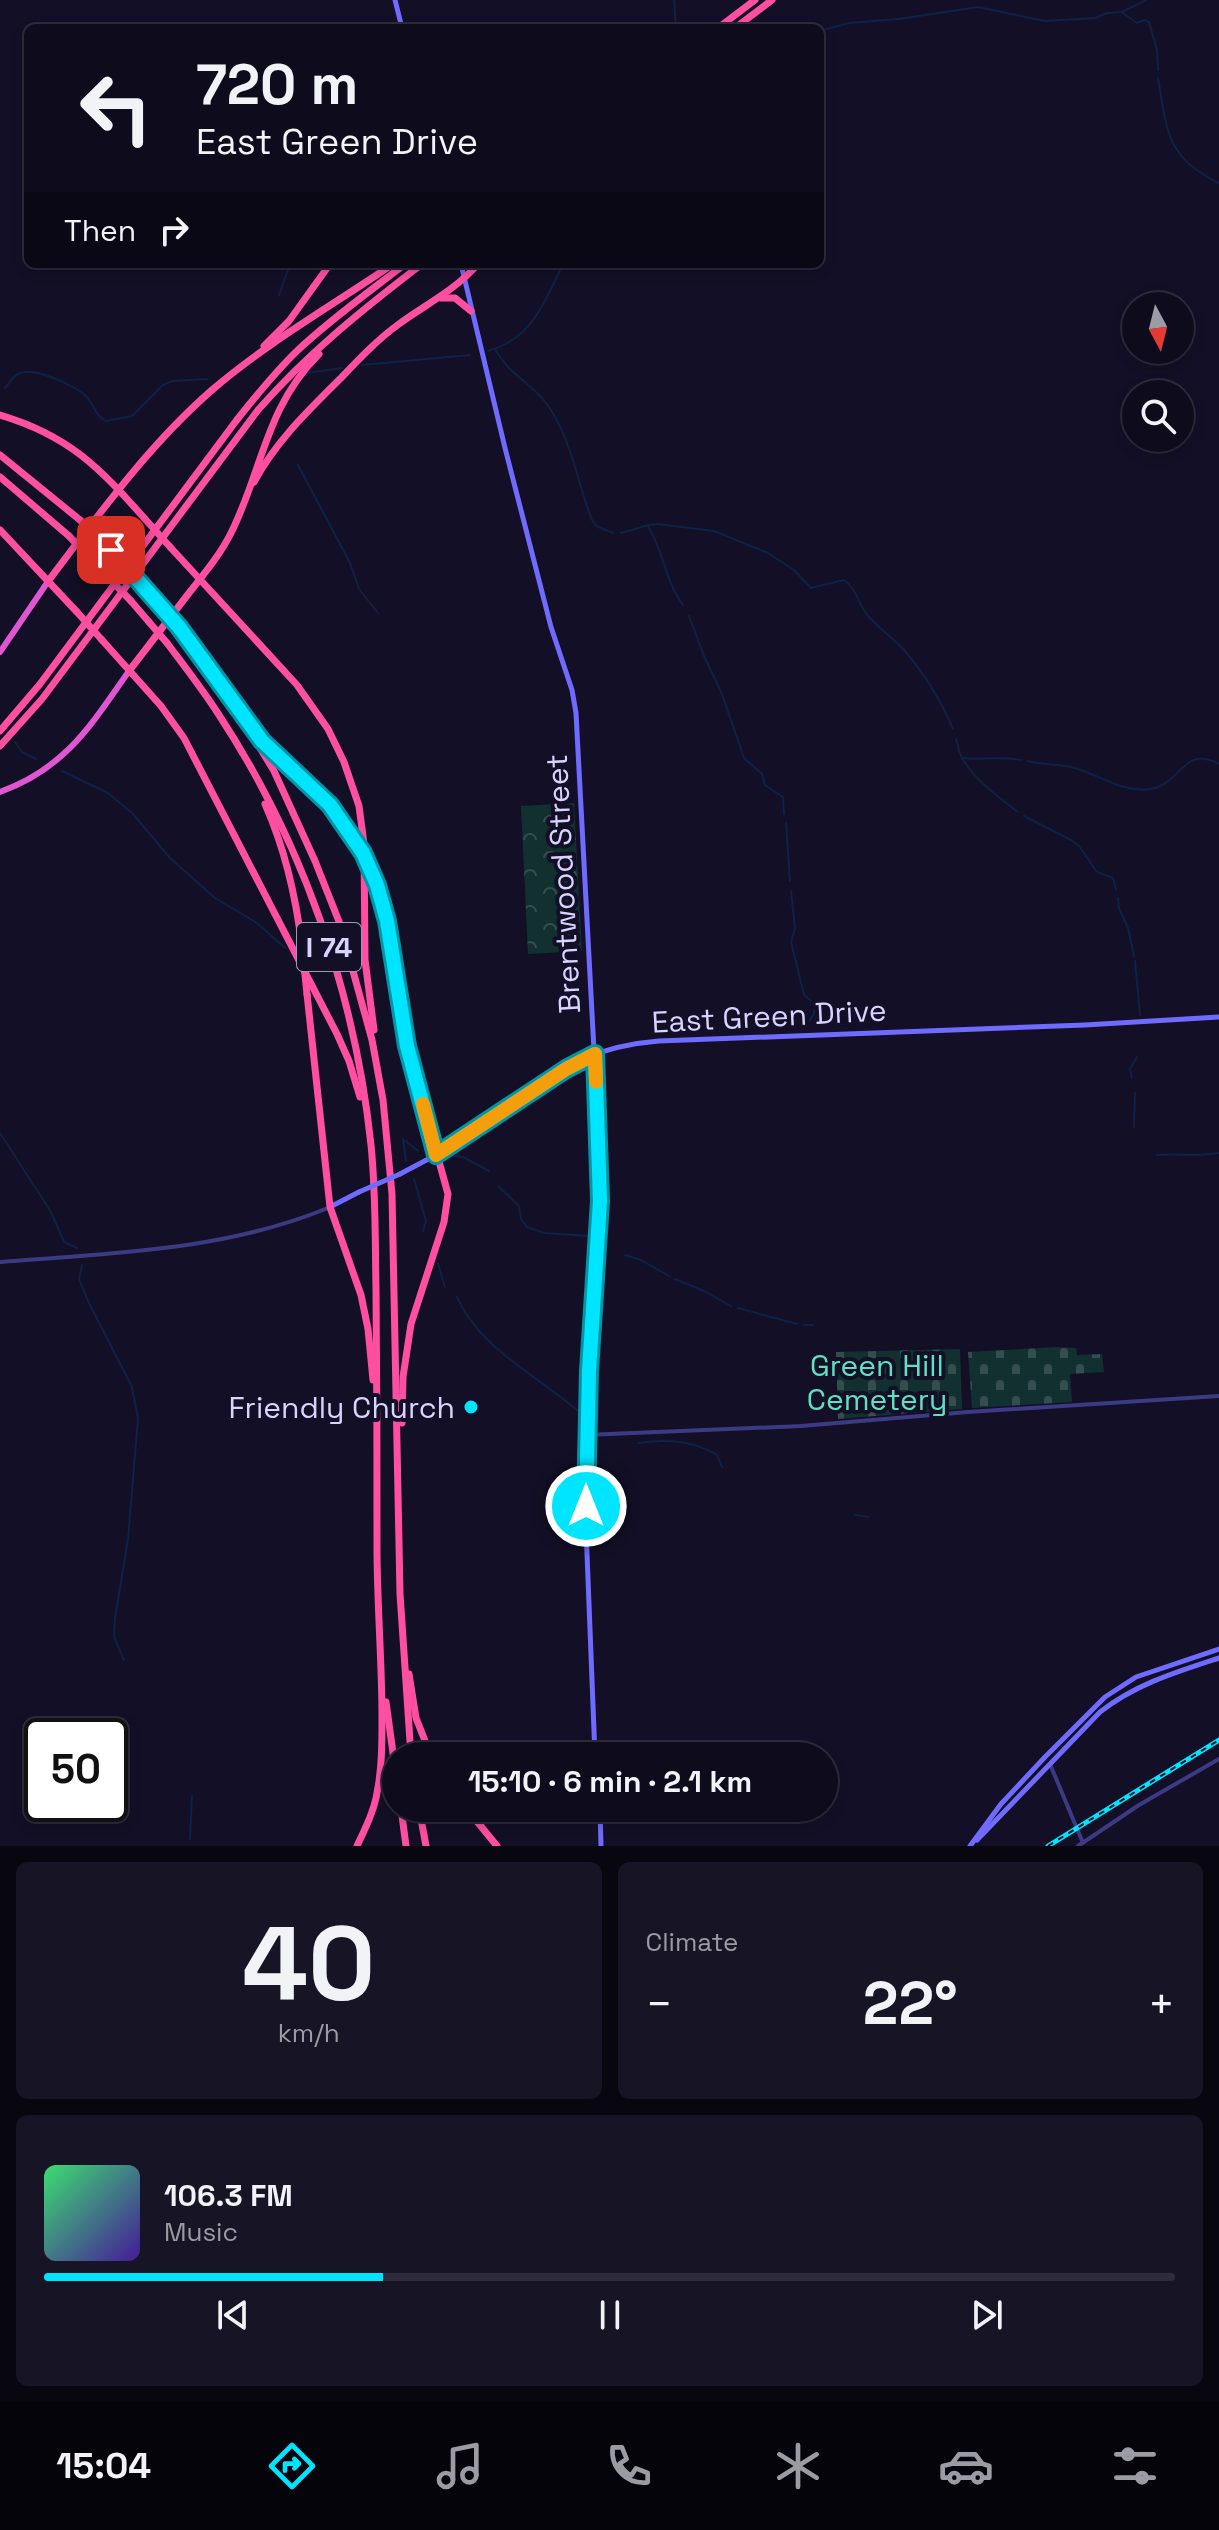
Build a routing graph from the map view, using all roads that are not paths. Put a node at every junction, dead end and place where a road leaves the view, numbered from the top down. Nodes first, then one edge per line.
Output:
1 (395, 0) edge
2 (755, 0) edge
3 (772, 0) edge
4 (401, 24) edge
5 (723, 24) edge
6 (740, 24) edge
7 (327, 268) edge
8 (387, 268) edge
9 (400, 268) edge
10 (417, 268) edge
11 (462, 268) edge
12 (474, 268) edge
13 (465, 278) junction
14 (439, 299) junction
15 (471, 311) junction
16 (344, 325) junction
17 (242, 366) junction
18 (0, 415) edge
19 (0, 455) edge
20 (0, 477) edge
21 (118, 489) junction
22 (242, 506) junction
23 (0, 530) edge
24 (200, 579) junction
25 (49, 580) junction
26 (0, 652) edge
27 (129, 671) junction
28 (229, 697) junction
29 (0, 731) edge
30 (0, 746) edge
31 (247, 762) junction
32 (0, 792) edge
33 (1219, 1017) edge
34 (595, 1054) junction
35 (383, 1100) junction
36 (371, 1146) junction
37 (436, 1155) junction
38 (330, 1207) junction
39 (0, 1262) edge
40 (1219, 1396) edge
41 (378, 1422) junction
42 (586, 1435) junction
43 (398, 1449) junction
44 (1219, 1649) edge
45 (1219, 1658) edge
46 (403, 1659) junction
47 (382, 1676) junction
48 (391, 1742) edge
49 (410, 1742) edge
50 (425, 1742) edge
51 (594, 1742) edge
52 (1219, 1759) edge
53 (1050, 1764) junction
54 (403, 1822) edge
55 (422, 1822) edge
56 (477, 1822) edge
57 (600, 1822) edge
58 (1080, 1844) edge
59 (357, 1846) edge
60 (406, 1846) edge
61 (426, 1846) edge
62 (497, 1846) edge
63 (601, 1846) edge
64 (970, 1846) edge

1 - 4 main road
2 - 5 highway
3 - 6 highway
7 - 17 highway
8 - 17 highway
9 - 29 highway
10 - 16 highway
11 - 13 main road, Brentwood Street
12 - 13 highway
13 - 14 highway
13 - 15 main road, Brentwood Street
14 - 15 highway
14 - 22 highway
15 - 34 main road, Brentwood Street
16 - 22 highway
16 - 30 highway
17 - 21 highway
18 - 21 highway
19 - 28 highway, I 74, bridge
20 - 31 highway, I 74, bridge
21 - 24 highway, bridge
21 - 25 highway
22 - 24 highway
23 - 25 highway
24 - 27 highway
24 - 35 highway
25 - 26 highway
25 - 27 highway, bridge
27 - 32 highway
27 - 36 highway
28 - 35 highway, I 74
28 - 37 highway, bridge
31 - 36 highway, I 74
31 - 38 highway, bridge
33 - 34 main road, East Green Drive
34 - 37 main road, East Green Drive
34 - 42 main road, Brentwood Street
35 - 43 highway, I 74
36 - 41 highway, I 74
37 - 38 main road, East Green Drive, bridge
37 - 43 highway
38 - 39 street
38 - 41 highway
40 - 42 street
41 - 47 highway, I 74
42 - 51 main road, Brentwood Street
43 - 46 highway, I 74
44 - 64 main road
45 - 53 main road
46 - 49 highway, I 74
46 - 50 highway
47 - 48 highway, I 74
47 - 59 highway
52 - 58 street
53 - 58 street
53 - 64 main road
54 - 60 highway
55 - 61 highway
56 - 62 highway
57 - 63 main road

